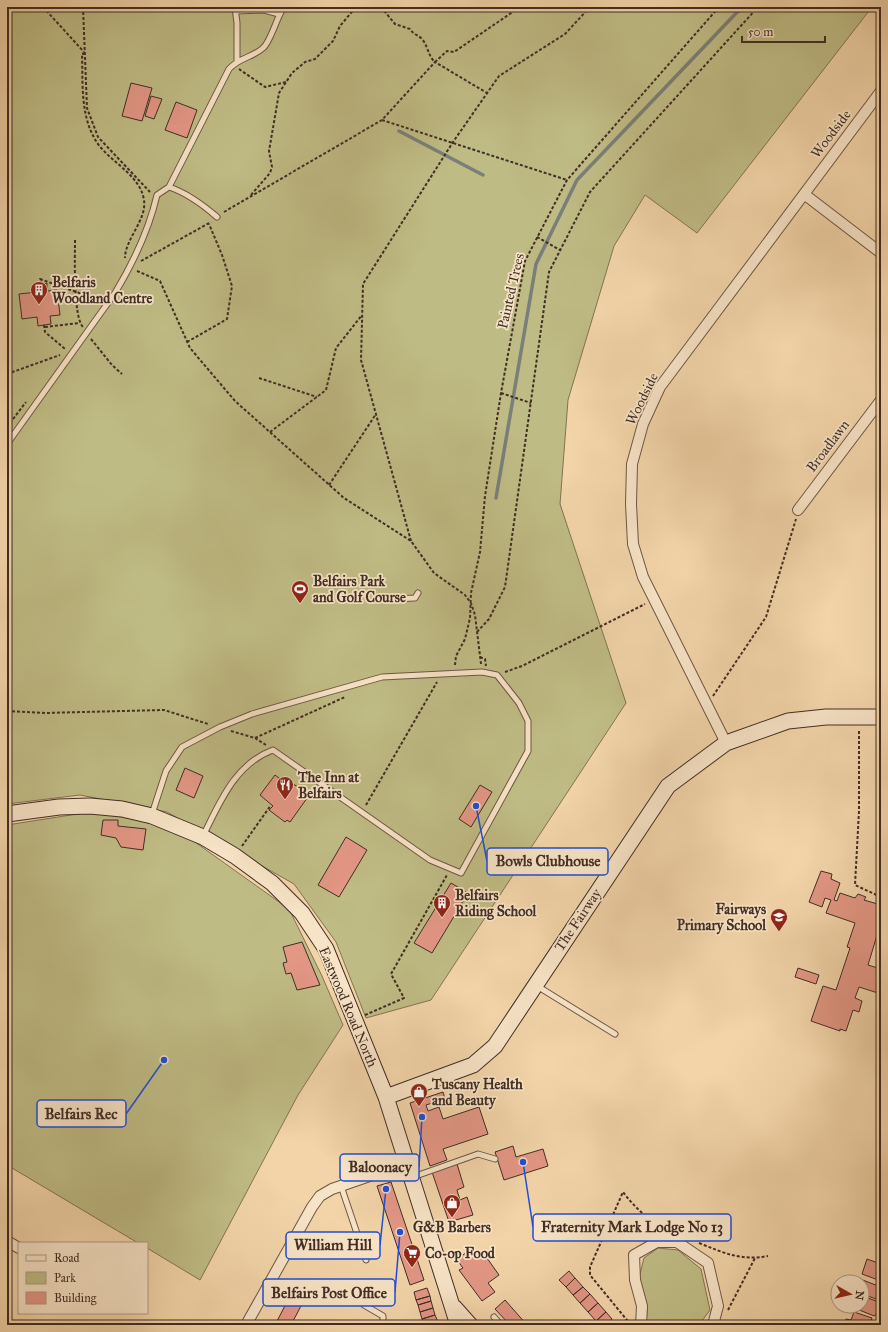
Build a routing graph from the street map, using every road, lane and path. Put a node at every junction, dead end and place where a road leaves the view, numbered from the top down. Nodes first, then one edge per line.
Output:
1 (43, 7) edge
2 (83, 7) edge
3 (356, 7) edge
4 (381, 7) edge
5 (520, 7) edge
6 (590, 7) edge
7 (719, 7) edge
8 (758, 7) edge
9 (235, 9) edge
10 (85, 53) junction
11 (237, 61) junction
12 (435, 62) junction
13 (233, 66) junction
14 (286, 82) junction
15 (881, 91) edge
16 (487, 93) junction
17 (382, 120) junction
18 (453, 142) junction
19 (567, 180) junction
20 (169, 187) junction
21 (804, 194) junction
22 (157, 195) junction
23 (250, 196) junction
24 (217, 216) junction
25 (209, 224) junction
26 (537, 237) junction
27 (75, 240) dead end
28 (560, 250) junction
29 (881, 253) edge
30 (130, 268) junction
31 (41, 284) dead end
32 (75, 290) junction
33 (99, 300) dead end
34 (362, 314) junction
35 (79, 323) junction
36 (87, 334) junction
37 (187, 342) junction
38 (74, 350) junction
39 (61, 355) dead end
40 (7, 374) edge
41 (122, 374) dead end
42 (259, 378) dead end
43 (501, 393) junction
44 (317, 396) junction
45 (881, 400) edge
46 (531, 403) junction
47 (376, 414) junction
48 (270, 432) junction
49 (7, 444) edge
50 (329, 485) junction
51 (798, 510) joint
52 (411, 541) junction
53 (418, 593) dead end
54 (392, 599) dead end
55 (654, 600) junction
56 (471, 603) junction
57 (477, 632) junction
58 (482, 672) junction
59 (442, 674) junction
60 (454, 674) junction
61 (497, 675) junction
62 (352, 694) dead end
63 (707, 705) junction
64 (7, 711) edge
65 (881, 716) edge
66 (220, 727) junction
67 (859, 731) dead end
68 (255, 738) junction
69 (726, 744) junction
70 (273, 750) junction
71 (271, 805) dead end
72 (362, 812) junction
73 (7, 814) edge
74 (152, 816) junction
75 (203, 837) junction
76 (235, 856) junction
77 (451, 869) junction
78 (881, 897) edge
79 (535, 985) junction
80 (355, 1020) junction
81 (616, 1034) dead end
82 (386, 1097) junction
83 (495, 1159) dead end
84 (407, 1163) junction
85 (412, 1177) junction
86 (341, 1186) junction
87 (7, 1240) edge
88 (18, 1247) edge
89 (756, 1258) dead end
90 (366, 1260) dead end
91 (357, 1290) dead end
92 (728, 1311) dead end
93 (494, 1316) dead end
94 (246, 1325) edge
95 (382, 1325) edge
96 (460, 1325) edge
97 (501, 1325) edge
98 (640, 1325) edge
99 (713, 1325) edge

1 - 10 path
2 - 10 path
3 - 14 path
4 - 12 path
5 - 12 path
6 - 16 path
7 - 19 path, Painted Trees
8 - 28 path
9 - 11 lane
9 - 11 lane
10 - 22 path
10 - 30 path
11 - 13 lane
12 - 16 path
12 - 17 path
13 - 14 path
13 - 20 lane
14 - 23 path
15 - 21 street, Woodside
16 - 18 path
17 - 18 path
17 - 23 path
18 - 19 path
18 - 34 path
19 - 26 path, Painted Trees
20 - 22 lane
20 - 24 lane
21 - 29 street
21 - 55 street, Woodside
22 - 30 lane
23 - 24 path
24 - 25 path
25 - 30 path
25 - 37 path
26 - 28 path
26 - 43 path, Painted Trees
27 - 32 path
28 - 46 path
30 - 36 lane
30 - 37 path
31 - 32 path
32 - 33 path
32 - 35 path
34 - 44 path
34 - 47 path
35 - 36 path
35 - 38 path
36 - 38 lane
36 - 41 path
37 - 48 path
38 - 49 lane
39 - 40 path
42 - 44 path
43 - 46 path
43 - 56 path, Painted Trees
44 - 48 path
45 - 51 street, Broadlawn
46 - 57 path
47 - 50 path
47 - 52 path
48 - 50 path
50 - 52 path
51 - 63 path
52 - 56 path
53 - 54 lane
55 - 61 path
55 - 63 street, Woodside
56 - 57 path
56 - 60 path, Painted Trees
57 - 58 path
58 - 60 lane
58 - 61 lane
59 - 60 lane
59 - 66 lane
59 - 72 path
61 - 77 lane
62 - 68 path
63 - 69 street, Woodside
64 - 66 path
65 - 69 street, The Fairway
66 - 68 path
66 - 74 lane
67 - 78 path
68 - 70 path
69 - 79 street, The Fairway
70 - 72 lane
70 - 75 lane
71 - 76 path
72 - 77 lane
73 - 74 street, Eastwood Road North
74 - 75 street, Eastwood Road North
75 - 76 street, Eastwood Road North
76 - 80 street, Eastwood Road North
77 - 80 path
79 - 81 lane
79 - 82 street, The Fairway
80 - 82 street, Eastwood Road North
82 - 84 street, Eastwood Road North
83 - 85 lane
84 - 85 street, Eastwood Road North
84 - 86 street
85 - 96 street, Eastwood Road North
86 - 90 lane
86 - 94 street
87 - 88 street
89 - 92 path
91 - 95 lane
93 - 97 lane
98 - 99 street

